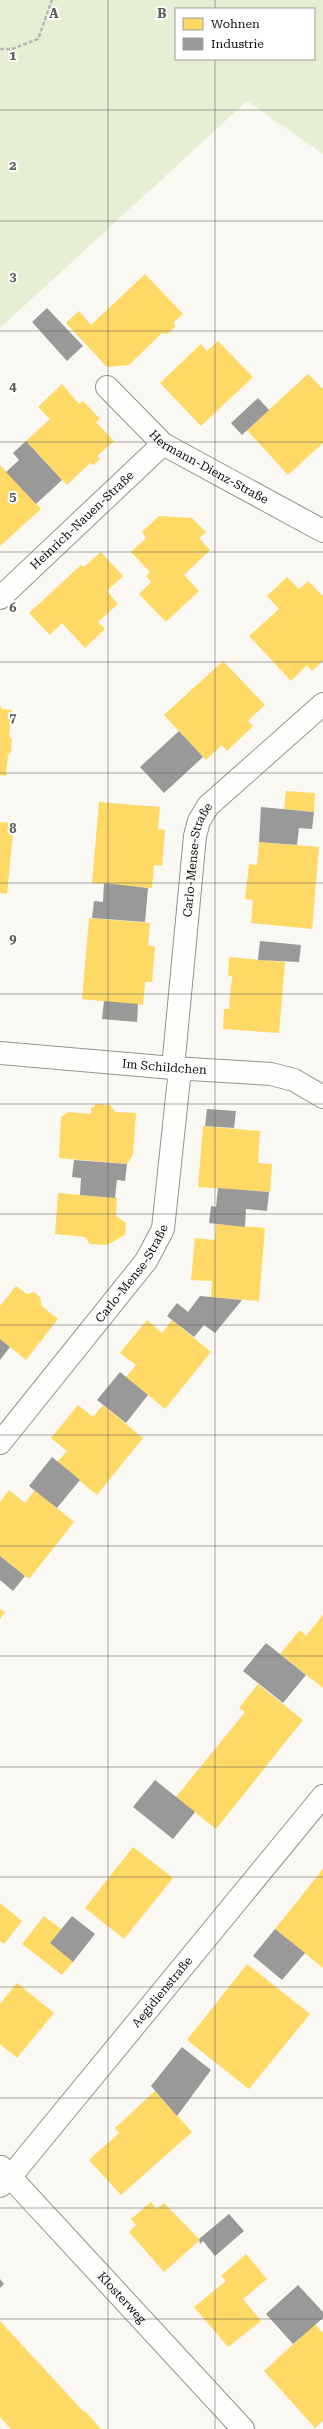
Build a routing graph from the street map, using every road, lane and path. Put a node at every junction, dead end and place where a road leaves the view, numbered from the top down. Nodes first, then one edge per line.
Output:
1 (52, 0) edge
2 (0, 49) edge
3 (107, 387) dead end
4 (164, 444) junction
5 (323, 531) edge
6 (0, 598) edge
7 (323, 704) edge
8 (0, 1053) edge
9 (176, 1069) junction
10 (323, 1097) edge
11 (0, 1443) edge
12 (321, 1803) edge
13 (4, 2176) edge
14 (243, 2429) edge

1 - 2 path
3 - 4 street, Hermann-Dienz-Straße
4 - 5 street, Hermann-Dienz-Straße
4 - 6 street, Heinrich-Nauen-Straße
7 - 9 street, Carlo-Mense-Straße
8 - 9 street, Im Schildchen
9 - 10 street, Im Schildchen
9 - 11 street, Carlo-Mense-Straße
12 - 13 street, Aegidienstraße
13 - 14 street, Klosterweg

